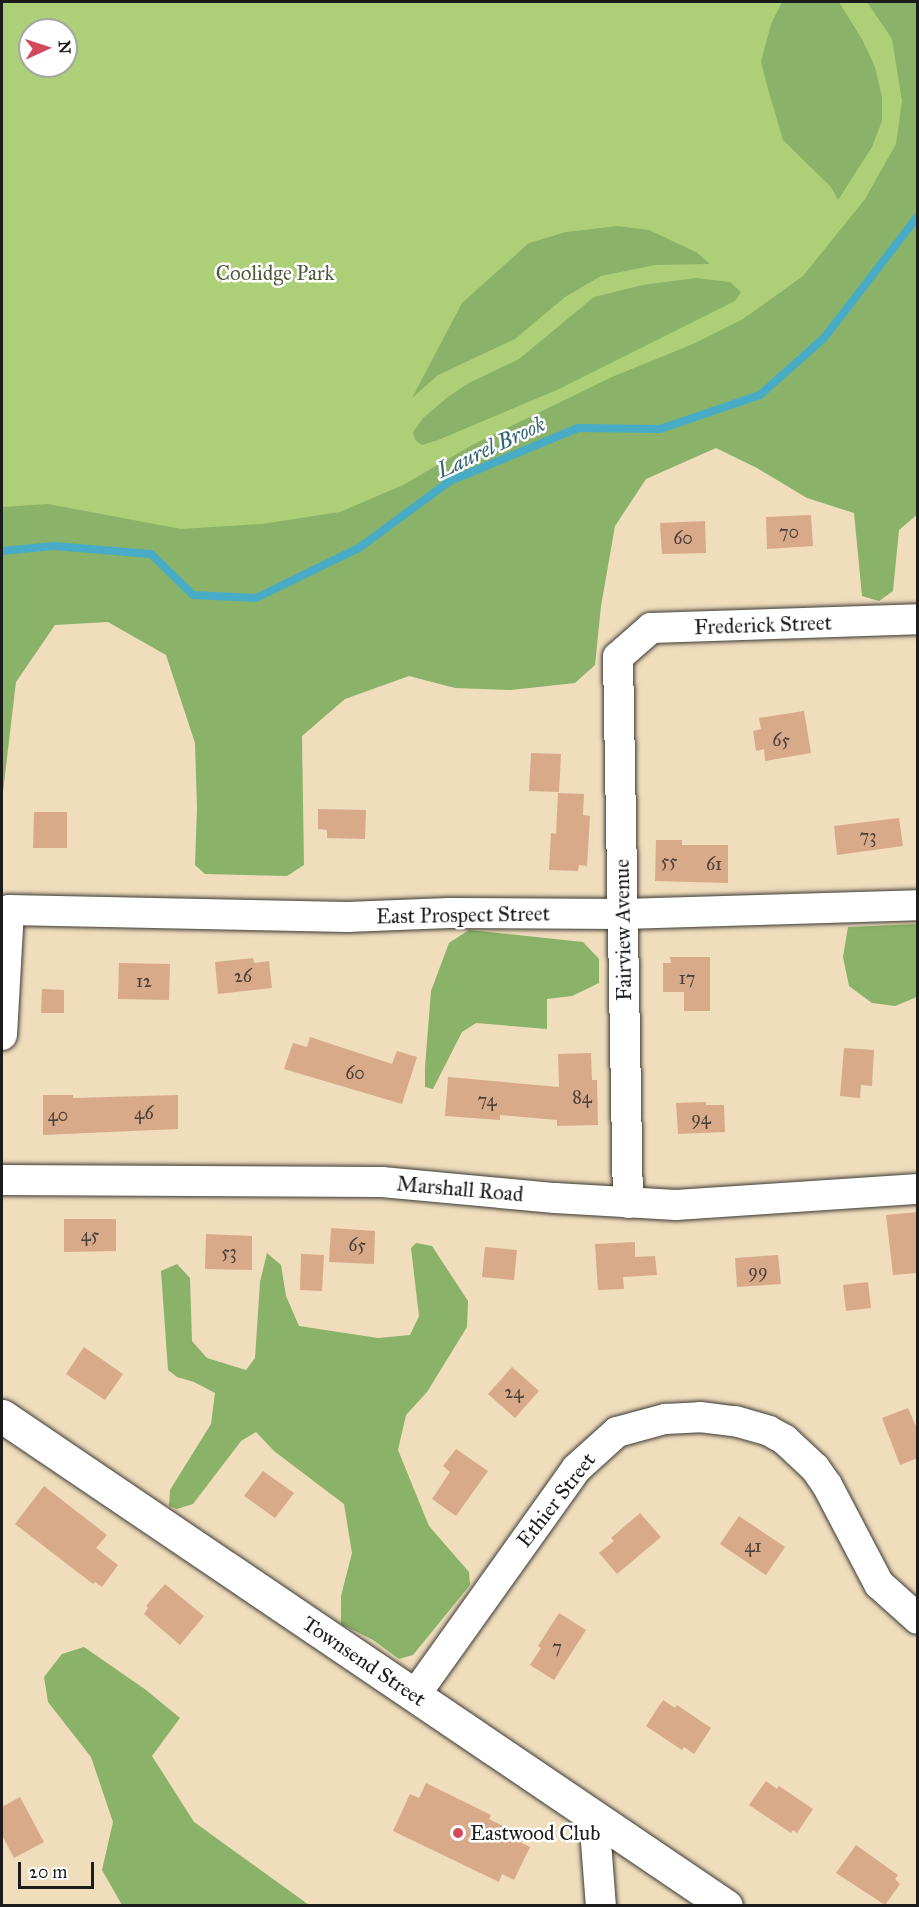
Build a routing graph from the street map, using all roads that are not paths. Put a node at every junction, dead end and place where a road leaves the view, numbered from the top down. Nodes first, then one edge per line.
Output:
1 (918, 620) edge
2 (618, 657) joint
3 (918, 905) edge
4 (623, 914) junction
5 (2, 1035) edge
6 (2, 1180) edge
7 (918, 1189) edge
8 (628, 1203) junction
9 (2, 1416) edge
10 (918, 1620) edge
11 (415, 1695) junction
12 (594, 1816) junction
13 (601, 1905) edge
14 (726, 1905) edge

1 - 2 street, Frederick Street
2 - 4 street, Fairview Avenue
3 - 4 street, East Prospect Street
4 - 5 street, East Prospect Street
4 - 8 street, Fairview Avenue
6 - 8 street, Marshall Road
7 - 8 street, Marshall Road
9 - 11 street, Townsend Street
10 - 11 street, Ethier Street
11 - 12 street, Townsend Street
12 - 13 street
12 - 14 street, Townsend Street

